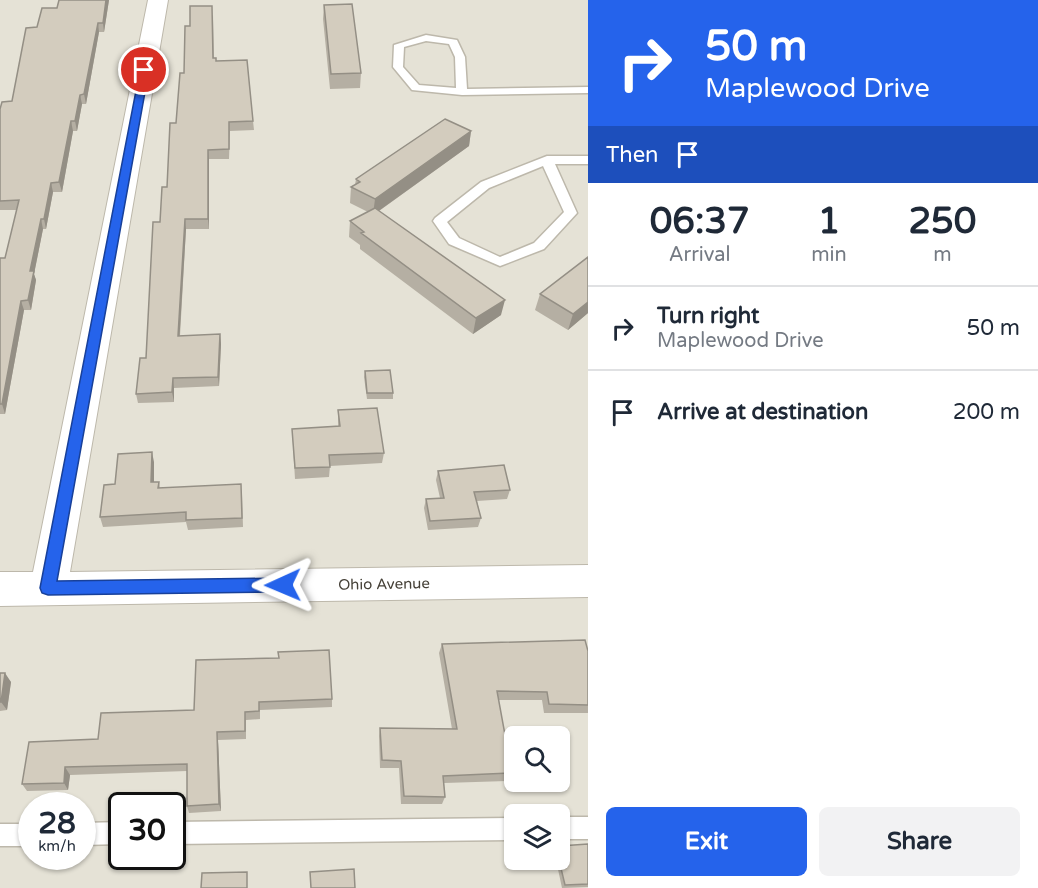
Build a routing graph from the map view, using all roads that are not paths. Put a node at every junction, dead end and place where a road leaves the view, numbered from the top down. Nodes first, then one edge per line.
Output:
1 (158, 0) edge
2 (588, 90) edge
3 (462, 92) junction
4 (547, 160) junction
5 (588, 160) edge
6 (588, 581) edge
7 (48, 588) junction
8 (0, 589) edge
9 (570, 828) edge
10 (588, 828) edge
11 (504, 829) edge
12 (186, 833) edge
13 (0, 835) edge
14 (18, 835) edge

1 - 7 street
2 - 3 lane
3 - 3 lane
4 - 4 lane
4 - 5 lane
6 - 7 street, Ohio Avenue
7 - 8 street, Ohio Avenue
9 - 10 lane
11 - 12 lane
13 - 14 lane

